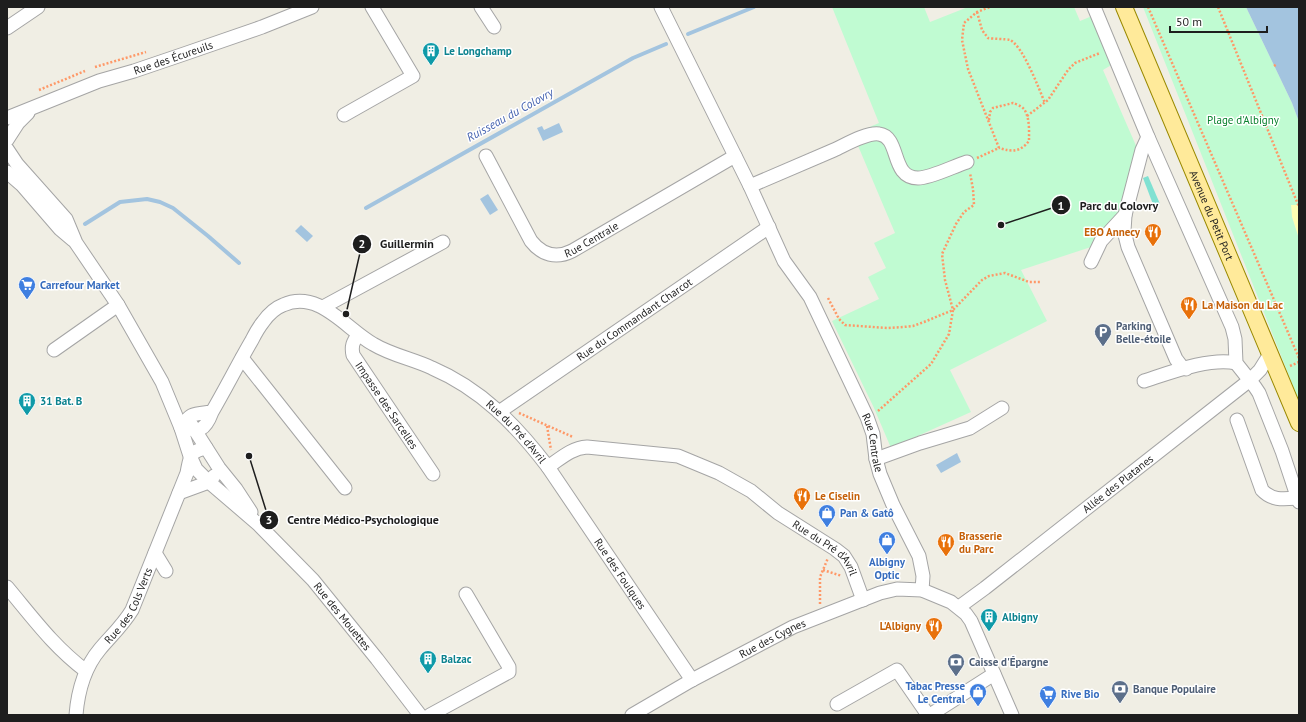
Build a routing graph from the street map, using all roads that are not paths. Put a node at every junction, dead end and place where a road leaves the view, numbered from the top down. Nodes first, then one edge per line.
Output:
1 (38, 7) edge
2 (312, 7) edge
3 (372, 7) edge
4 (481, 7) edge
5 (661, 7) edge
6 (1094, 7) edge
7 (1124, 7) edge
8 (494, 27) dead end
9 (7, 28) edge
10 (34, 107) junction
11 (344, 115) dead end
12 (7, 118) edge
13 (1148, 137) junction
14 (7, 140) edge
15 (7, 149) edge
16 (486, 156) dead end
17 (735, 156) junction
18 (967, 162) road end
19 (7, 172) edge
20 (750, 186) junction
21 (1125, 215) junction
22 (768, 227) junction
23 (443, 242) dead end
24 (76, 243) junction
25 (1091, 262) dead end
26 (118, 305) junction
27 (323, 307) junction
28 (358, 334) junction
29 (54, 350) dead end
30 (1270, 354) junction
31 (242, 358) junction
32 (1236, 363) junction
33 (1186, 368) junction
34 (1250, 380) junction
35 (1144, 381) dead end
36 (1002, 408) dead end
37 (504, 409) junction
38 (212, 412) junction
39 (1237, 420) dead end
40 (184, 423) junction
41 (1299, 423) edge
42 (195, 431) junction
43 (206, 448) junction
44 (190, 456) junction
45 (876, 459) junction
46 (553, 464) junction
47 (219, 468) junction
48 (433, 474) dead end
49 (208, 482) junction
50 (345, 488) dead end
51 (179, 493) junction
52 (1298, 500) edge
53 (258, 524) junction
54 (155, 553) junction
55 (166, 571) dead end
56 (7, 587) edge
57 (922, 590) junction
58 (466, 594) dead end
59 (863, 600) junction
60 (959, 607) junction
61 (86, 671) junction
62 (994, 674) junction
63 (692, 680) junction
64 (837, 704) dead end
65 (76, 715) edge
66 (420, 715) edge
67 (430, 715) edge
68 (632, 715) edge
69 (929, 715) edge
70 (1012, 715) edge

1 - 9 street
2 - 10 street, Rue des Écureuils
3 - 11 street
4 - 8 street
5 - 17 street, Rue Centrale
6 - 13 street
7 - 30 main road, Avenue du Petit Port
10 - 12 street, Rue des Écureuils
10 - 14 street, Rue des Écureuils
13 - 21 street
13 - 32 street
15 - 24 street, Rue des Mouettes
16 - 17 street, Rue Centrale
17 - 20 street, Rue Centrale
18 - 20 street
19 - 24 street, Rue des Mouettes
20 - 22 street, Rue Centrale
21 - 25 street
21 - 33 street
22 - 37 street, Rue du Commandant Charcot
22 - 45 street, Rue Centrale
23 - 27 street
24 - 26 street, Rue des Mouettes
26 - 29 street
26 - 40 street, Rue des Mouettes
27 - 28 street, Rue du Pré d'Avril
27 - 31 street, Rue du Pré d'Avril
28 - 37 street, Rue du Pré d'Avril
28 - 48 street, Impasse des Sarcelles
30 - 34 street, Allée des Platanes
30 - 41 main road, Avenue du Petit Port
31 - 38 street, Rue du Pré d'Avril
31 - 50 street
32 - 33 street
32 - 34 street
33 - 35 street
34 - 52 street
34 - 60 street, Allée des Platanes
36 - 45 street
37 - 46 street, Rue du Pré d'Avril
38 - 40 street
38 - 42 street, Rue du Pré d'Avril
39 - 52 street
40 - 42 street, Rue des Mouettes
40 - 44 street, Rue des Mouettes
42 - 43 street, Rue des Mouettes
43 - 44 street
43 - 47 street, Rue des Mouettes
44 - 49 street, Rue des Mouettes
44 - 51 street, Rue des Cols Verts
45 - 57 street, Rue Centrale
46 - 59 street, Rue du Pré d'Avril
46 - 63 street, Rue des Foulques
47 - 49 street
47 - 53 street, Rue des Mouettes
49 - 51 street
49 - 53 street, Rue des Mouettes
51 - 54 street, Rue des Cols Verts
53 - 66 street, Rue des Mouettes
54 - 55 street
54 - 61 street, Rue des Cols Verts
56 - 61 street
57 - 59 street, Rue des Cygnes
57 - 60 street
58 - 67 street
59 - 63 street, Rue des Cygnes
60 - 62 street
61 - 65 street, Rue des Cols Verts
62 - 69 street
62 - 70 street
63 - 68 street, Rue des Cygnes
64 - 69 street

